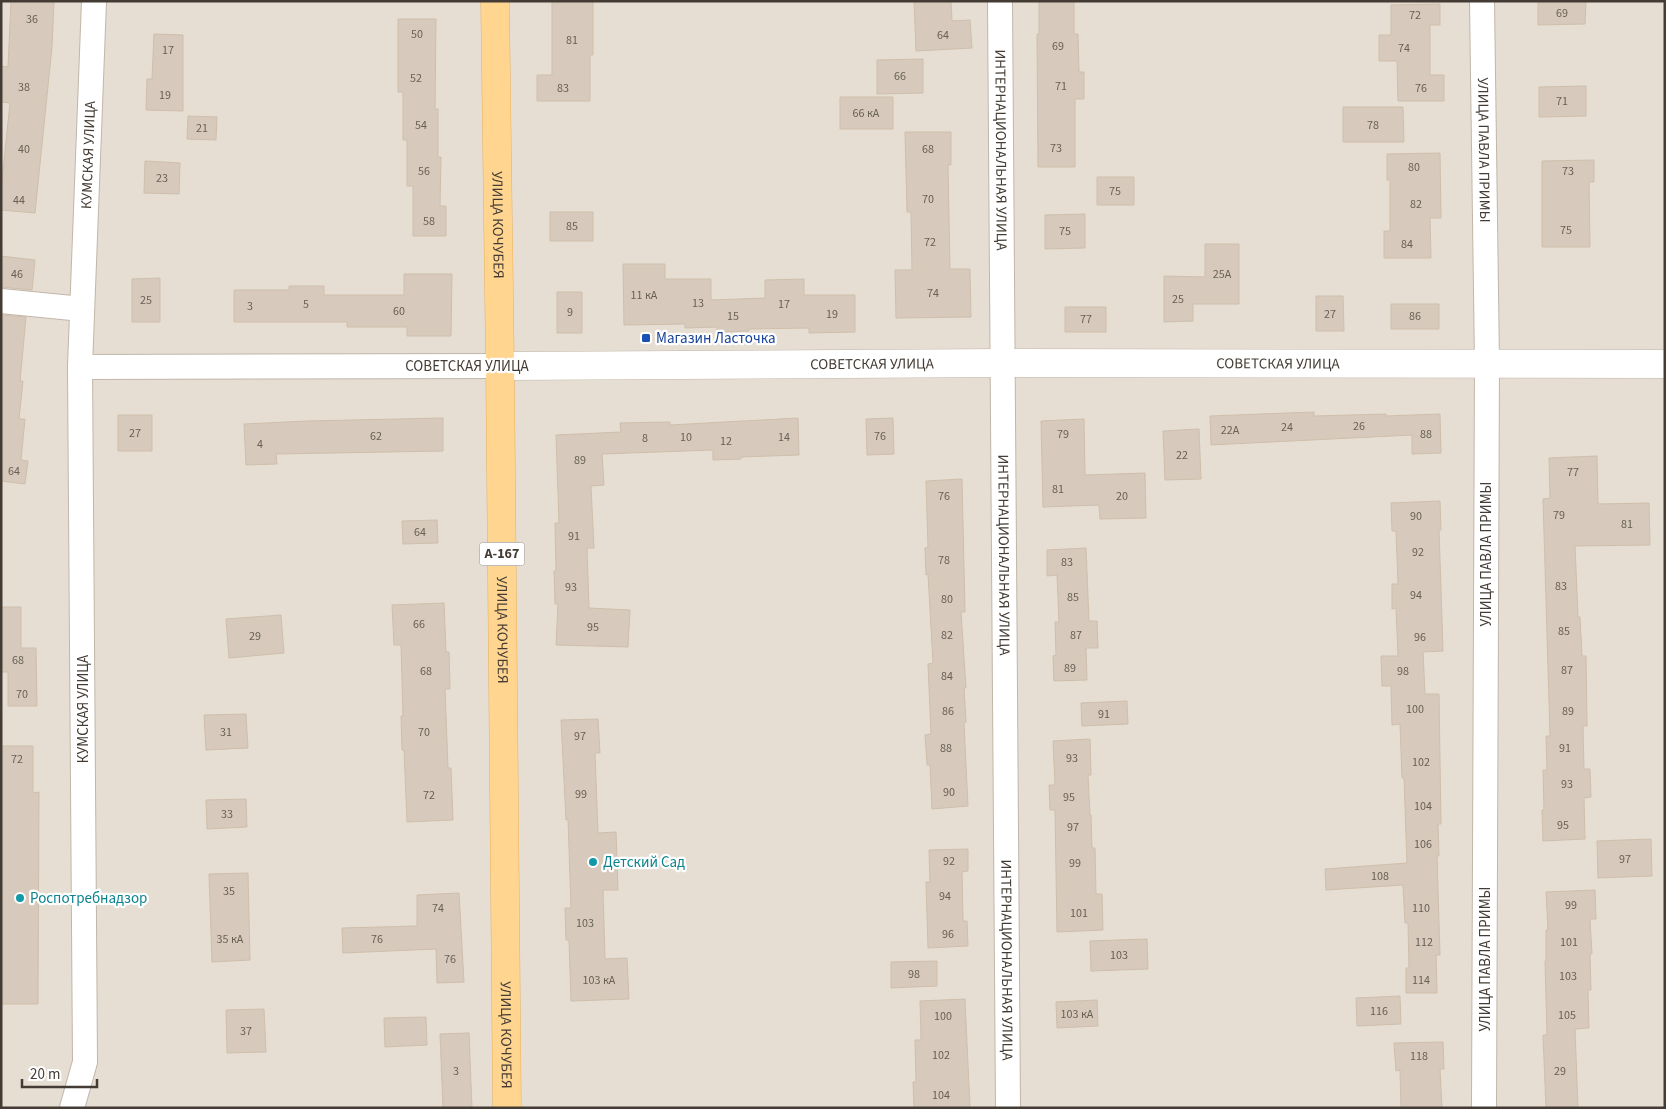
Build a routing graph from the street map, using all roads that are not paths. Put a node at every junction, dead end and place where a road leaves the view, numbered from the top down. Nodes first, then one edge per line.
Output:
1 (94, 1) edge
2 (495, 1) edge
3 (1000, 1) edge
4 (1482, 1) edge
5 (1, 301) edge
6 (82, 309) junction
7 (1002, 363) junction
8 (1487, 363) junction
9 (1665, 364) edge
10 (500, 366) junction
11 (80, 367) junction
12 (72, 1108) edge
13 (507, 1108) edge
14 (1008, 1108) edge
15 (1484, 1108) edge

1 - 6 street, КУМСКАЯ УЛИЦА
2 - 10 main road, УЛИЦА КОЧУБЕЯ / А-167
3 - 7 street, ИНТЕРНАЦИОНАЛЬНАЯ УЛИЦА
4 - 8 street, УЛИЦА ПАВЛА ПРИМЫ
5 - 6 street
6 - 11 street, КУМСКАЯ УЛИЦА
7 - 8 street, СОВЕТСКАЯ УЛИЦА
7 - 10 street, СОВЕТСКАЯ УЛИЦА
7 - 14 street, ИНТЕРНАЦИОНАЛЬНАЯ УЛИЦА
8 - 9 street, СОВЕТСКАЯ УЛИЦА
8 - 15 street, УЛИЦА ПАВЛА ПРИМЫ
10 - 11 street, СОВЕТСКАЯ УЛИЦА
10 - 13 main road, УЛИЦА КОЧУБЕЯ / А-167
11 - 12 street, КУМСКАЯ УЛИЦА

